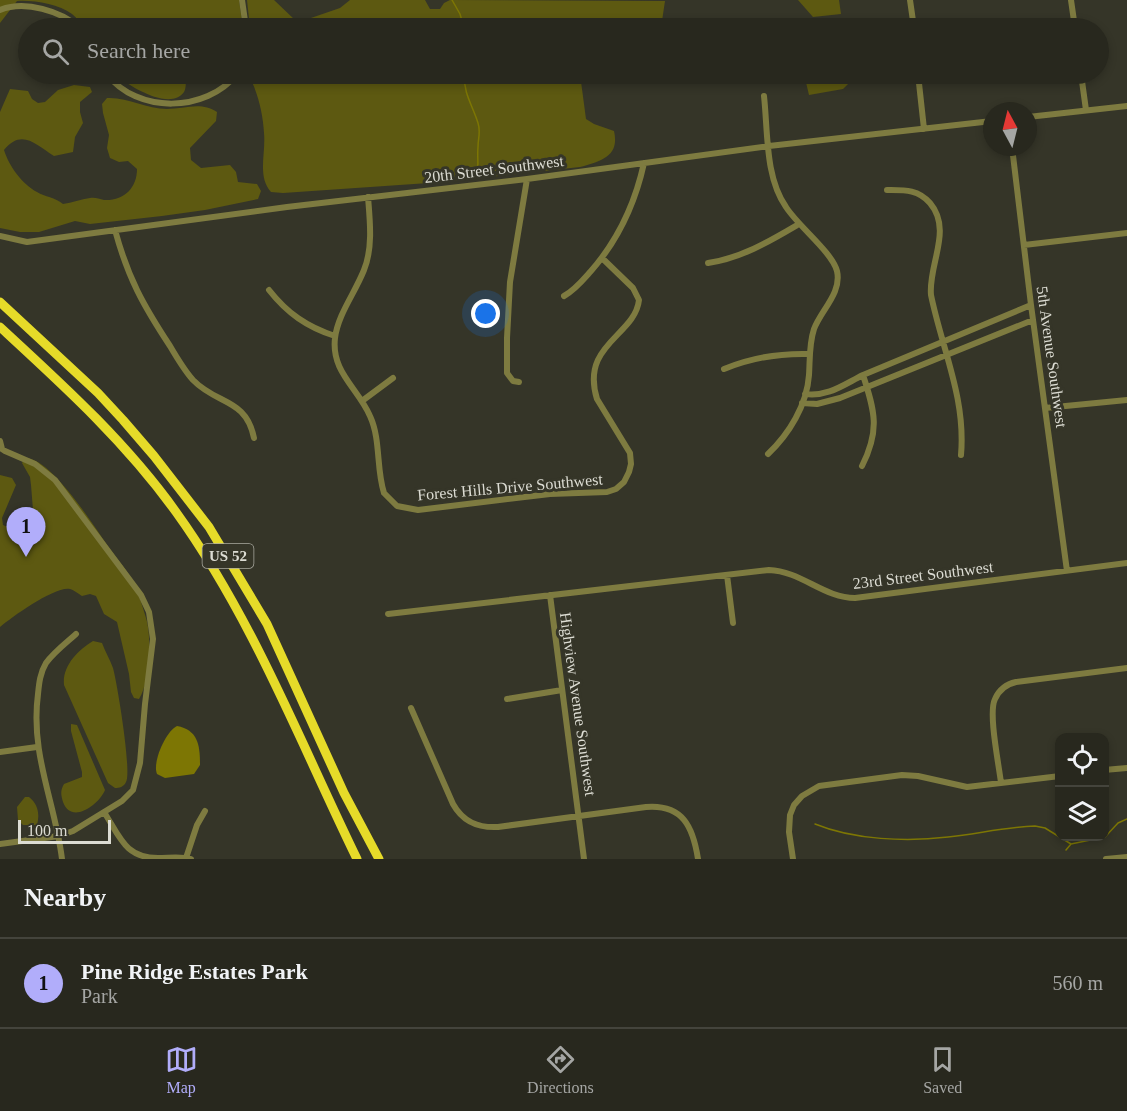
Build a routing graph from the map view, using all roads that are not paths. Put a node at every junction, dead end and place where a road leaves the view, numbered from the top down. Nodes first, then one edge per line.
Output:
1 (242, 0) edge
2 (910, 0) edge
3 (1071, 0) edge
4 (0, 10) edge
5 (67, 18) edge
6 (245, 18) edge
7 (913, 18) edge
8 (1074, 18) edge
9 (116, 84) edge
10 (225, 84) edge
11 (919, 84) edge
12 (1082, 84) edge
13 (764, 96) dead end
14 (1127, 106) edge
15 (1086, 110) junction
16 (1037, 116) edge
17 (983, 122) edge
18 (924, 129) junction
19 (769, 146) junction
20 (1013, 156) edge
21 (644, 163) junction
22 (526, 179) junction
23 (887, 190) dead end
24 (368, 197) junction
25 (799, 224) junction
26 (115, 230) junction
27 (1127, 233) edge
28 (0, 236) edge
29 (1024, 245) junction
30 (602, 258) junction
31 (708, 263) dead end
32 (269, 290) dead end
33 (564, 296) dead end
34 (0, 302) edge
35 (1031, 305) junction
36 (1033, 320) junction
37 (0, 327) edge
38 (335, 336) junction
39 (944, 342) junction
40 (810, 354) junction
41 (948, 354) junction
42 (724, 369) dead end
43 (863, 375) junction
44 (393, 378) dead end
45 (519, 382) dead end
46 (867, 386) junction
47 (805, 394) junction
48 (1127, 400) edge
49 (362, 401) junction
50 (802, 403) junction
51 (1045, 408) junction
52 (254, 438) dead end
53 (0, 441) edge
54 (768, 454) dead end
55 (962, 454) dead end
56 (862, 466) dead end
57 (1127, 563) edge
58 (1067, 571) junction
59 (727, 575) junction
60 (550, 596) junction
61 (388, 614) dead end
62 (733, 623) dead end
63 (76, 634) dead end
64 (1127, 668) edge
65 (562, 690) junction
66 (507, 699) dead end
67 (411, 708) dead end
68 (37, 747) junction
69 (0, 752) edge
70 (1127, 768) edge
71 (1109, 770) edge
72 (1055, 776) edge
73 (1001, 783) junction
74 (205, 811) dead end
75 (104, 812) junction
76 (579, 817) junction
77 (59, 836) junction
78 (0, 844) edge
79 (1127, 856) edge
80 (189, 858) edge
81 (62, 859) edge
82 (357, 859) edge
83 (379, 859) edge
84 (584, 859) edge
85 (698, 859) edge
86 (793, 859) edge
87 (1106, 859) edge

1 - 6 street
2 - 7 street
3 - 8 street
4 - 5 street
9 - 10 street
11 - 18 street
12 - 15 street
13 - 19 street
14 - 15 street
15 - 16 street
17 - 18 street, 20th Street Southwest
18 - 19 street, 20th Street Southwest
19 - 21 street, 20th Street Southwest
19 - 25 street
20 - 29 street, 5th Avenue Southwest
21 - 22 street, 20th Street Southwest
21 - 30 street
22 - 24 street, 20th Street Southwest
22 - 45 street
23 - 39 street
24 - 26 street, 20th Street Southwest
24 - 38 street, Forest Hills Drive Southwest
25 - 31 street
25 - 40 street
26 - 28 street, 20th Street Southwest
26 - 52 street
27 - 29 street
29 - 35 street, 5th Avenue Southwest
30 - 33 street
30 - 49 street, Forest Hills Drive Southwest
32 - 38 street
34 - 83 highway, US 52
35 - 36 street, 5th Avenue Southwest
35 - 39 street
36 - 41 street
36 - 51 street, 5th Avenue Southwest
37 - 82 highway, US 52
38 - 49 street, Forest Hills Drive Southwest
39 - 41 street
39 - 43 street
40 - 42 street
40 - 47 street
41 - 46 street
41 - 55 street
43 - 46 street
43 - 47 street
44 - 49 street
46 - 50 street
46 - 56 street
47 - 50 street
48 - 51 street
50 - 54 street
51 - 58 street, 5th Avenue Southwest
53 - 75 street
57 - 58 street, 23rd Street Southwest
58 - 59 street, 23rd Street Southwest
59 - 60 street, 23rd Street Southwest
59 - 62 street
60 - 61 street, 23rd Street Southwest
60 - 65 street, Highview Avenue Southwest
63 - 68 street
64 - 73 street
65 - 66 street
65 - 76 street, Highview Avenue Southwest
67 - 76 street
68 - 69 street
68 - 77 street
70 - 71 street
72 - 73 street
73 - 86 street
74 - 80 street
75 - 77 street
75 - 80 street
76 - 84 street, Highview Avenue Southwest
76 - 85 street
77 - 78 street
77 - 81 street
79 - 87 street

